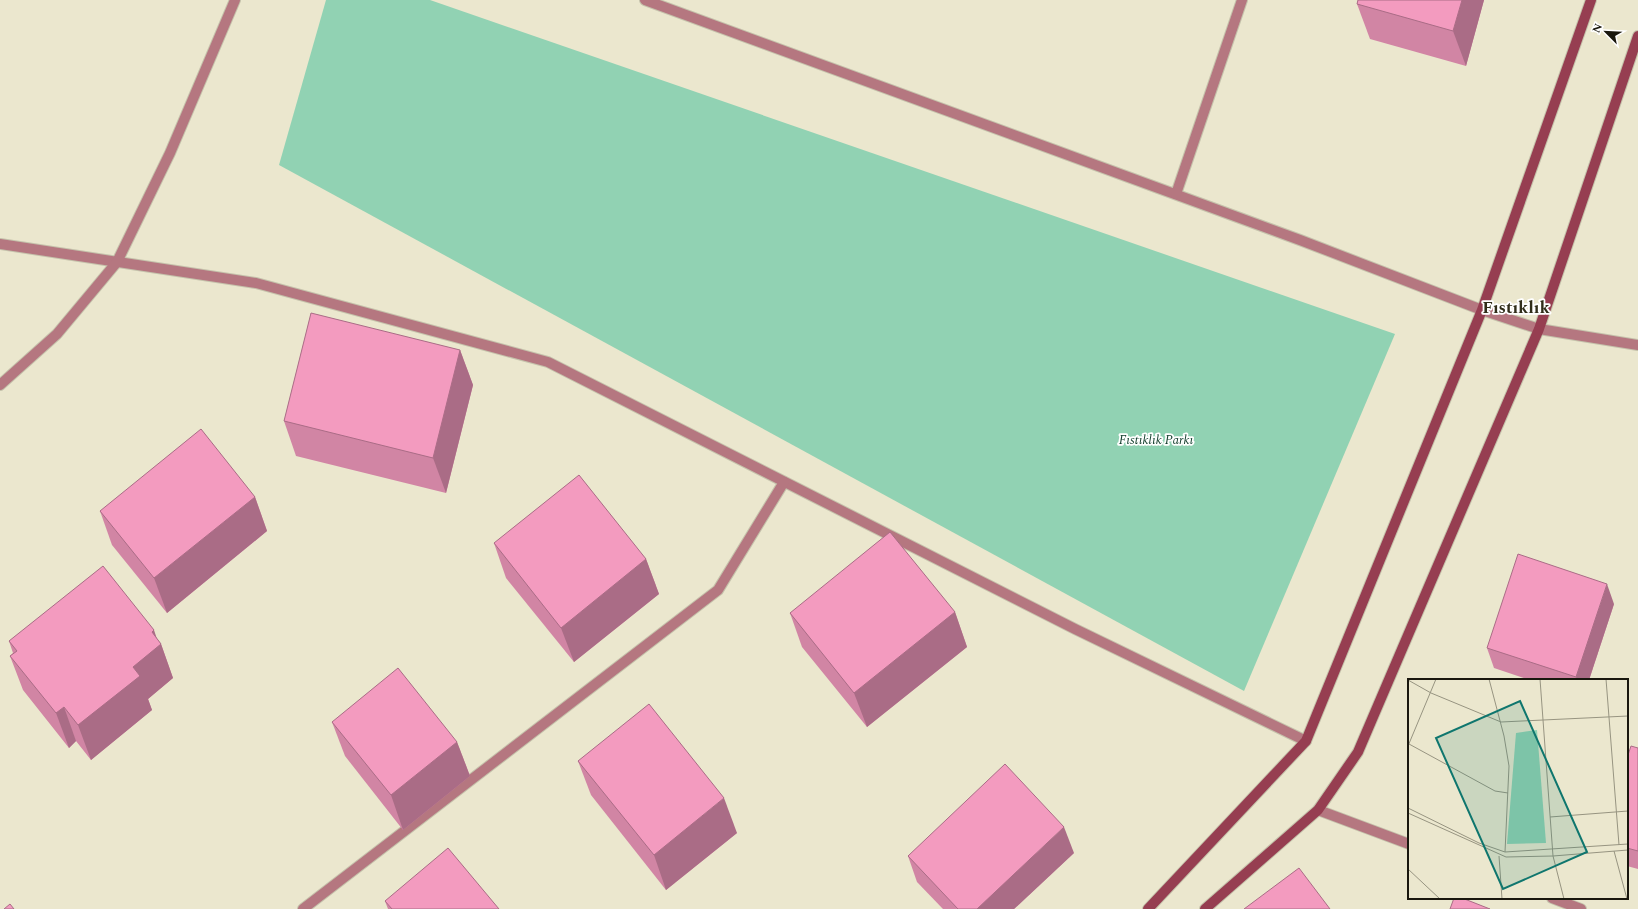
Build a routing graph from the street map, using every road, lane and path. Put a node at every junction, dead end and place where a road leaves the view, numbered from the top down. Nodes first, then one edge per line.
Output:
1 (235, 0) edge
2 (645, 0) edge
3 (1242, 0) edge
4 (1591, 0) edge
5 (1638, 36) edge
6 (1176, 194) junction
7 (0, 244) edge
8 (117, 262) junction
9 (1482, 310) junction
10 (1539, 329) junction
11 (1638, 345) edge
12 (0, 385) edge
13 (784, 482) junction
14 (1306, 741) junction
15 (1318, 810) junction
16 (1408, 844) edge
17 (1555, 899) edge
18 (303, 909) edge
19 (1148, 909) edge
20 (1205, 909) edge
21 (1581, 909) edge

1 - 8 street
2 - 6 street
3 - 6 street
4 - 9 street
5 - 10 street
6 - 9 street
7 - 8 street
8 - 12 street
8 - 13 street
9 - 10 street
9 - 14 street
10 - 11 street
10 - 15 street
13 - 14 street
13 - 18 street
14 - 19 street
15 - 16 street
15 - 20 street
17 - 21 street

